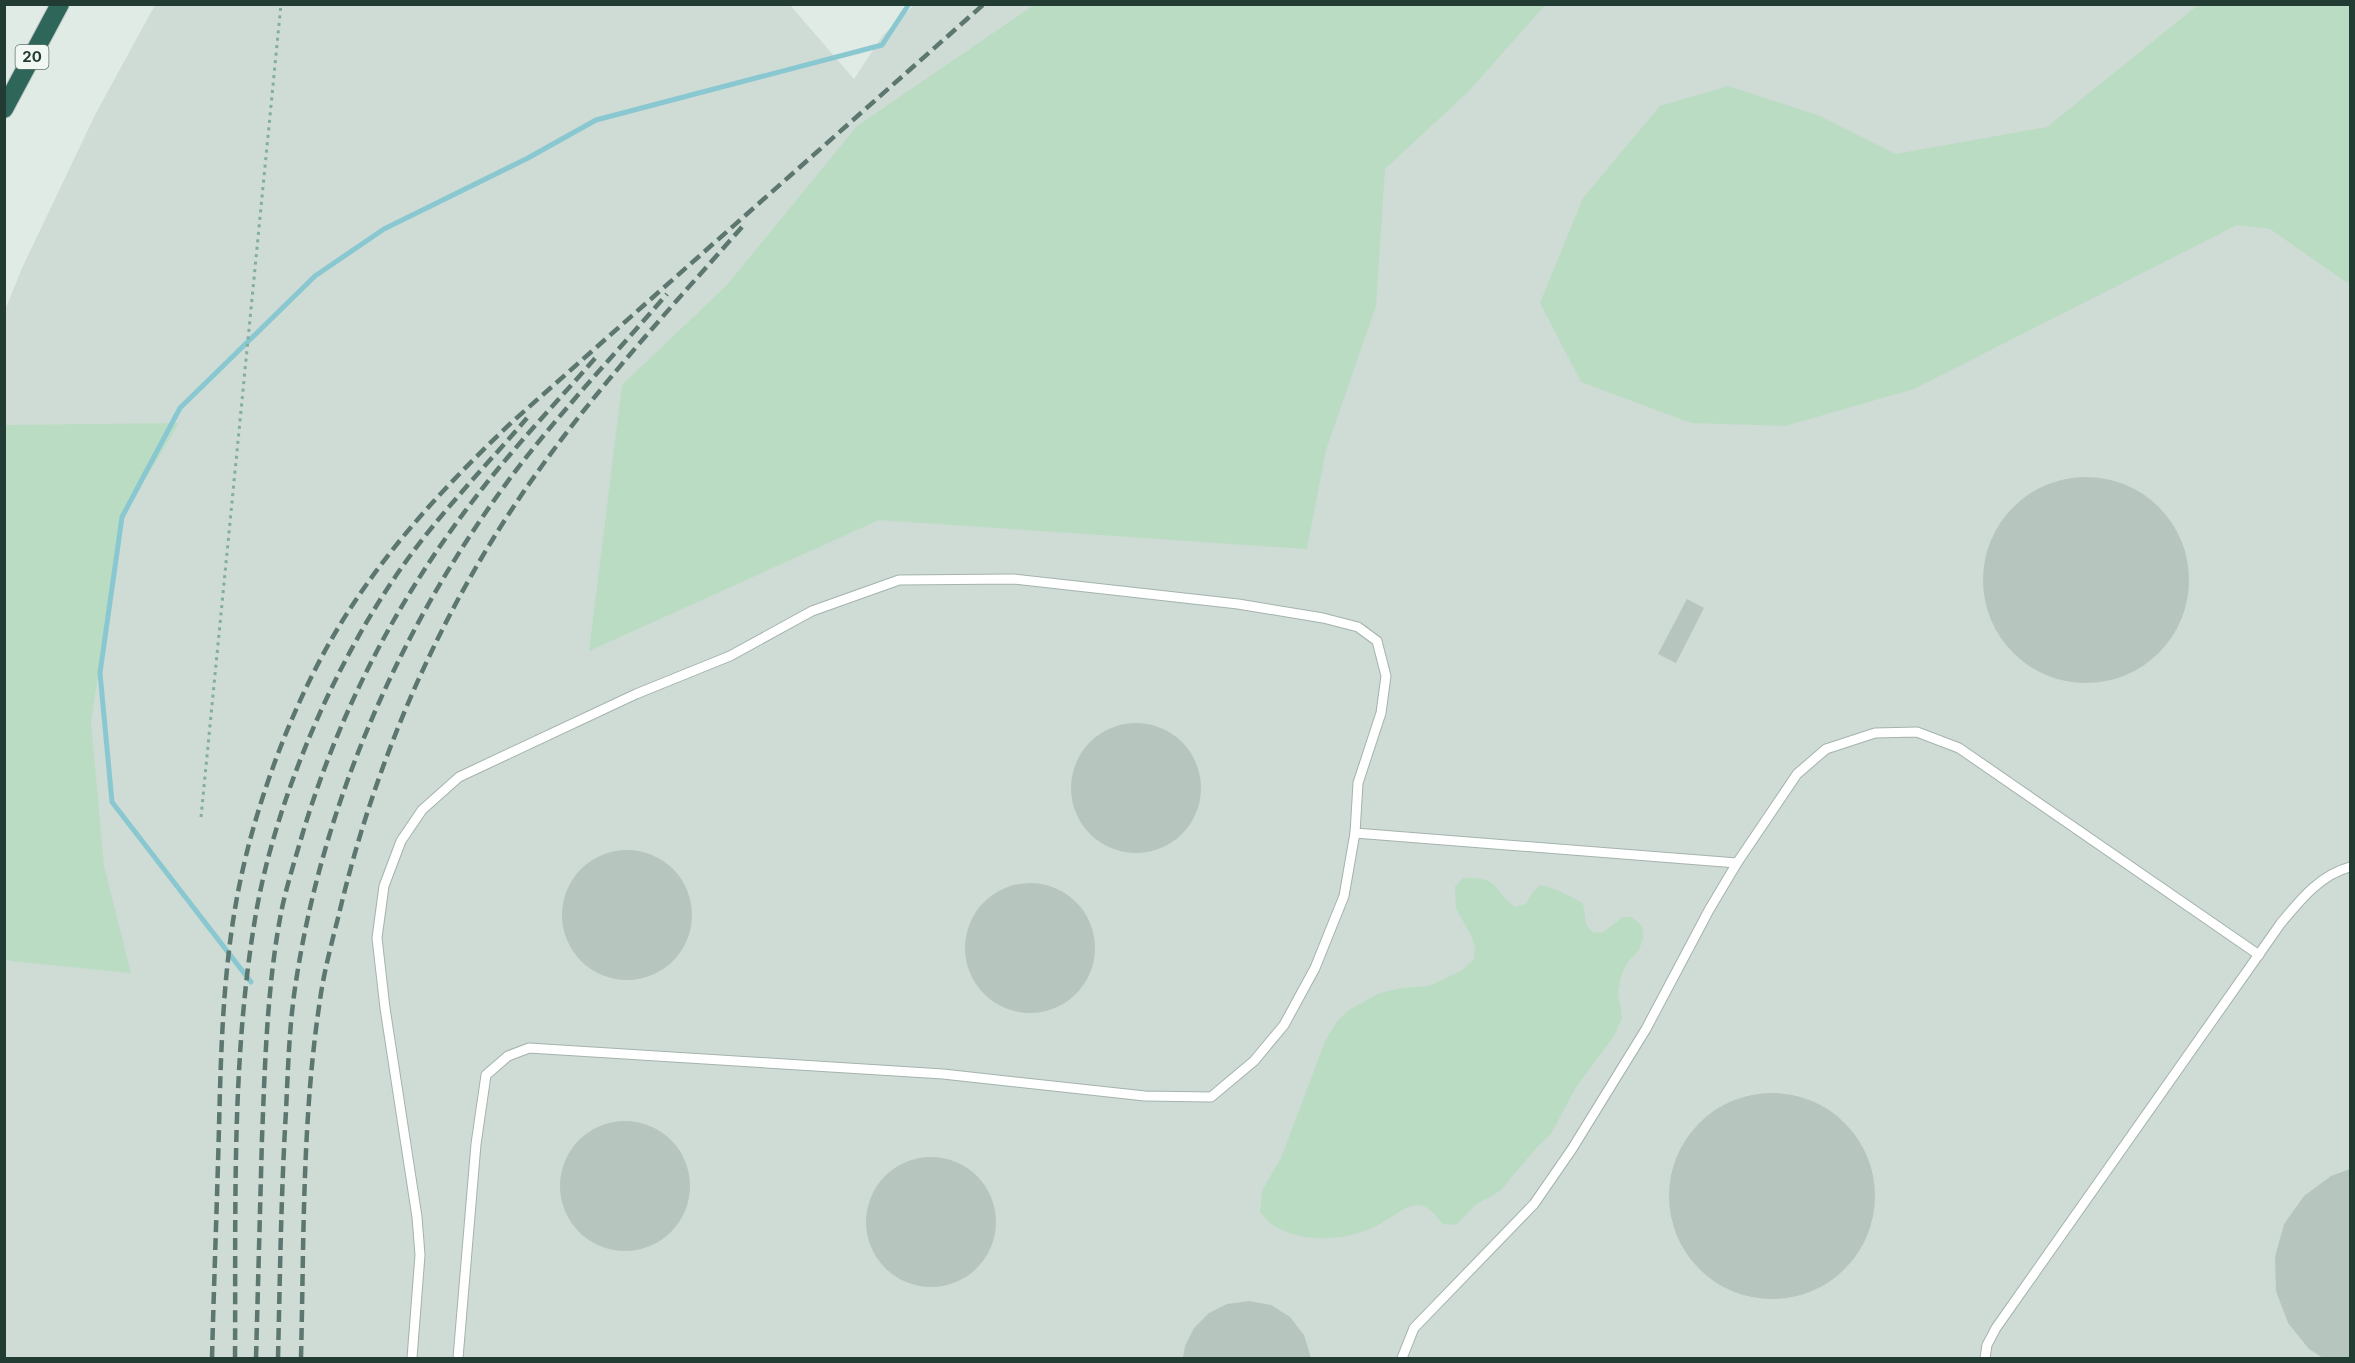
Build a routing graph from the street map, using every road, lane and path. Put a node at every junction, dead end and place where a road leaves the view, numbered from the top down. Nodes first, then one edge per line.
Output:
1 (60, 4) edge
2 (280, 4) edge
3 (4, 109) edge
4 (201, 817) dead end
5 (1355, 833) junction
6 (1737, 863) junction
7 (2350, 867) edge
8 (2259, 955) junction
9 (412, 1359) edge
10 (458, 1359) edge
11 (1402, 1359) edge
12 (1985, 1359) edge

1 - 3 highway, 20
2 - 4 path
5 - 6 lane
5 - 9 lane
5 - 10 lane
6 - 8 lane
6 - 11 lane
7 - 8 lane
8 - 12 lane

